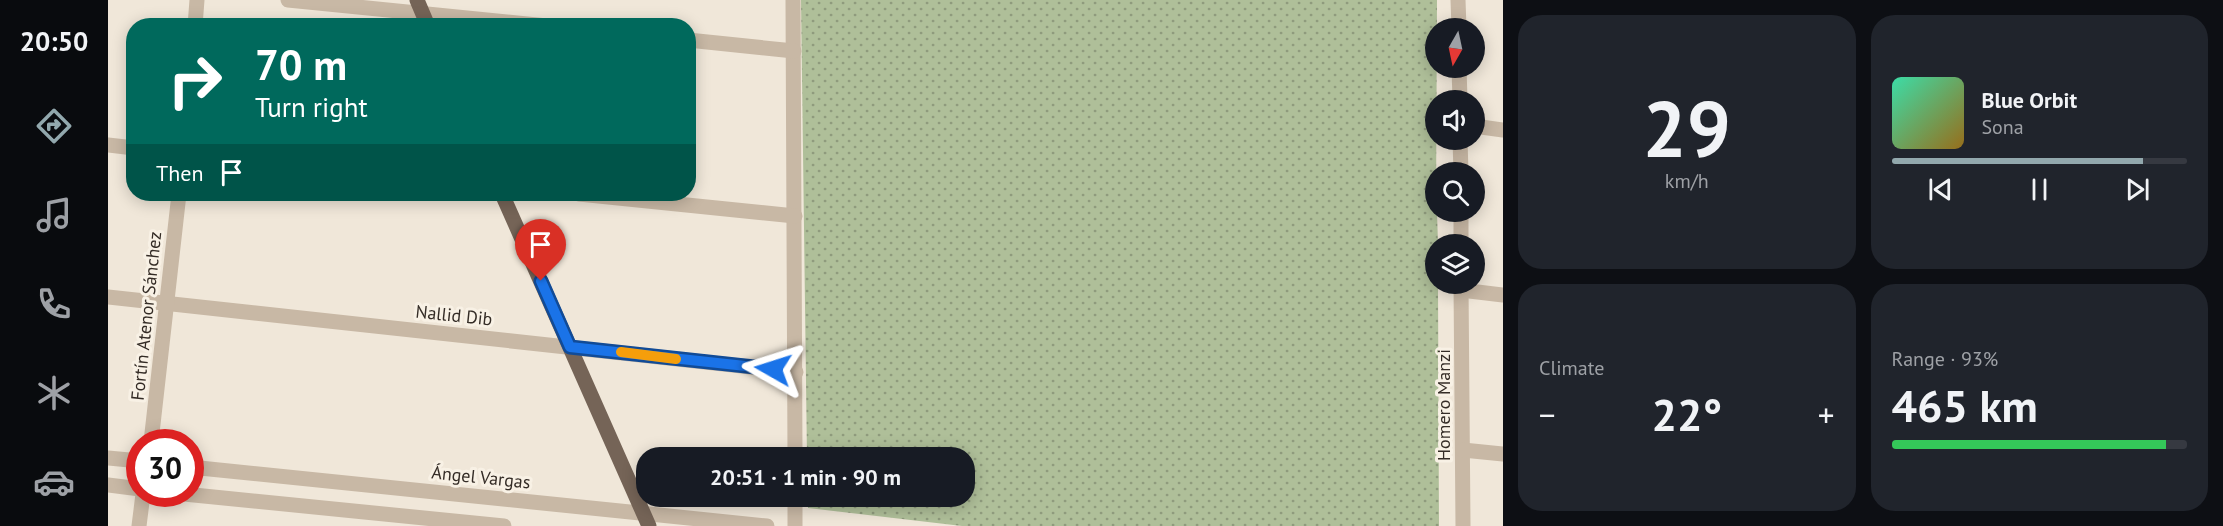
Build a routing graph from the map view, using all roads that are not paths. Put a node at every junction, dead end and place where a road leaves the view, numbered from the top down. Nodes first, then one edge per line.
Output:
1 (197, 0) edge
2 (288, 0) edge
3 (793, 0) edge
4 (1458, 0) edge
5 (422, 13) edge
6 (196, 18) edge
7 (470, 18) edge
8 (1459, 18) edge
9 (696, 41) edge
10 (794, 51) junction
11 (1485, 128) edge
12 (1503, 130) edge
13 (108, 145) edge
14 (126, 147) edge
15 (178, 201) edge
16 (505, 201) edge
17 (648, 201) edge
18 (795, 216) junction
19 (1485, 292) edge
20 (1461, 294) edge
21 (1503, 295) edge
22 (108, 297) edge
23 (168, 304) junction
24 (570, 347) junction
25 (795, 372) junction
26 (153, 429) edge
27 (795, 447) edge
28 (1463, 450) junction
29 (1503, 454) edge
30 (108, 458) edge
31 (126, 460) edge
32 (204, 469) edge
33 (108, 485) edge
34 (126, 487) edge
35 (204, 496) edge
36 (141, 507) edge
37 (795, 507) edge
38 (646, 520) edge
39 (139, 526) edge
40 (504, 526) edge
41 (767, 526) edge
42 (795, 526) edge
43 (1463, 526) edge

1 - 6 street
2 - 5 street
3 - 10 street
4 - 8 street
5 - 7 street
9 - 10 street
10 - 18 street
11 - 12 street
13 - 14 street
15 - 23 street, Fortín Atenor Sánchez
16 - 24 main road
17 - 18 street
18 - 25 street
19 - 21 street
20 - 28 street, Homero Manzi
22 - 23 street, Nallid Dib
23 - 24 street, Nallid Dib
23 - 26 street, Fortín Atenor Sánchez
24 - 25 street, Nallid Dib
24 - 38 main road
25 - 27 street
28 - 29 street
28 - 43 street, Homero Manzi
30 - 31 street
32 - 38 street, Ángel Vargas
33 - 34 street
35 - 40 street
36 - 39 street
37 - 42 street
38 - 41 street, Ángel Vargas

